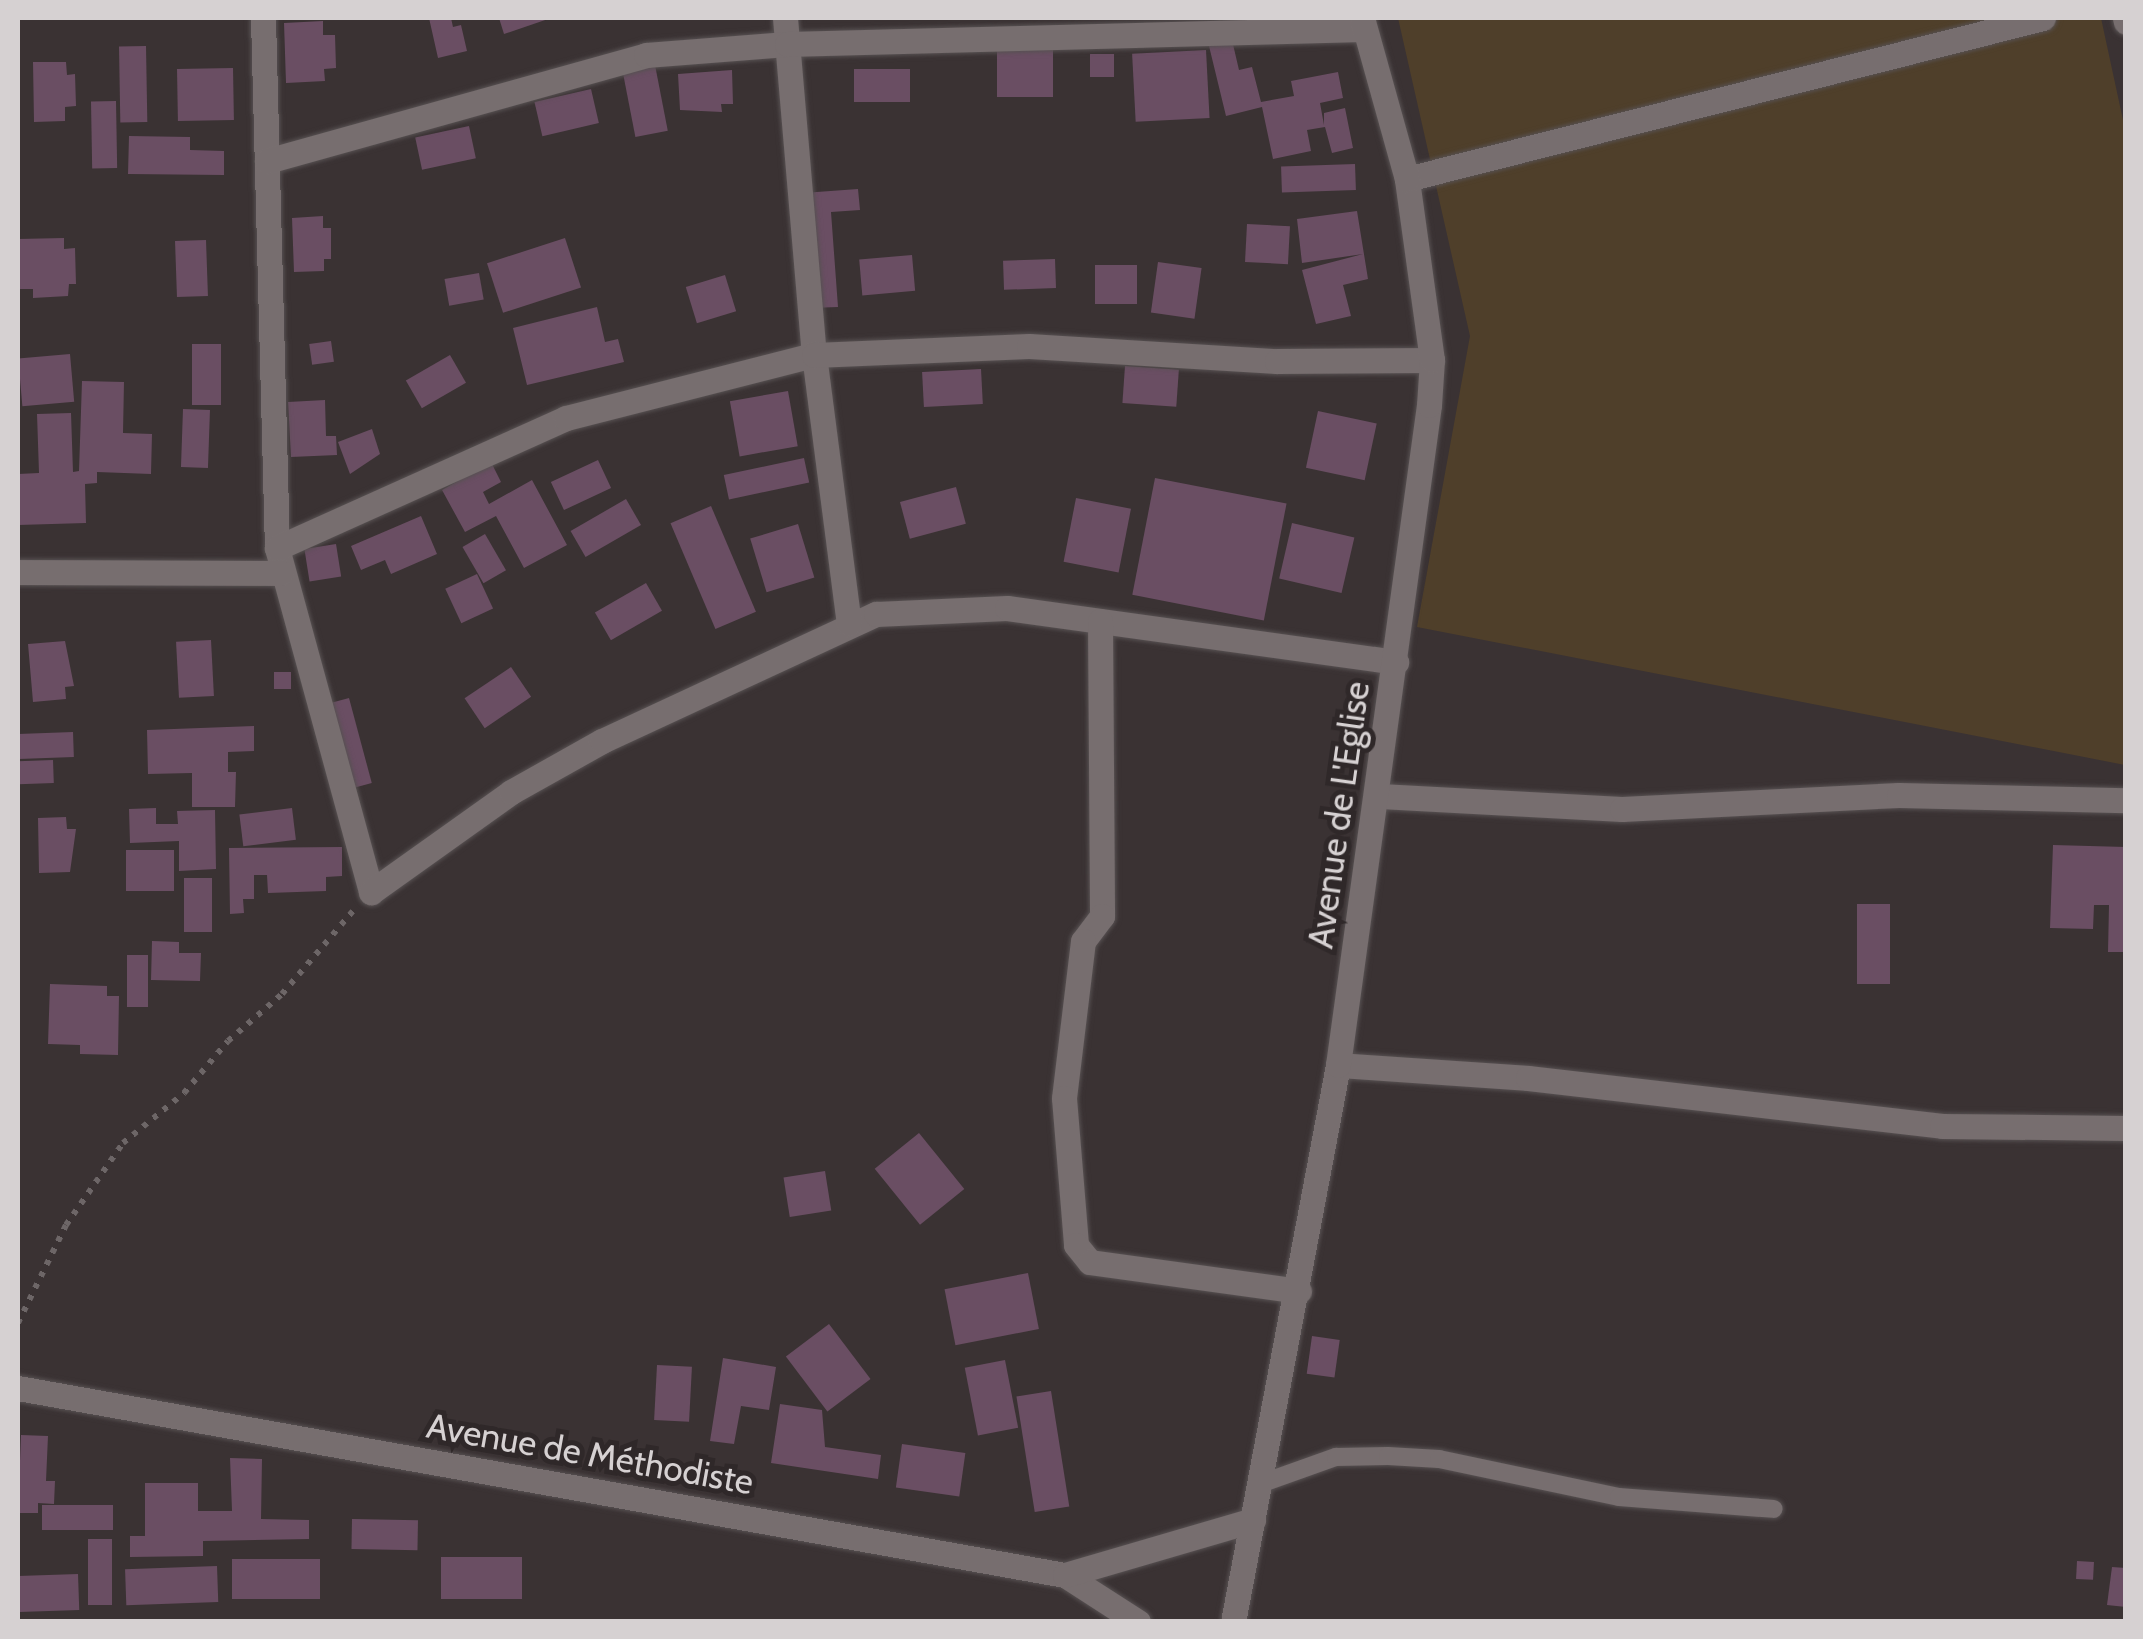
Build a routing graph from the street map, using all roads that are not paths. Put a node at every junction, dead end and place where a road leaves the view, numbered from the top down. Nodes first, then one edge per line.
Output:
1 (264, 18) edge
2 (785, 18) edge
3 (2043, 18) edge
4 (1363, 23) edge
5 (787, 44) junction
6 (268, 161) junction
7 (1406, 179) junction
8 (814, 356) junction
9 (1432, 360) junction
10 (279, 561) junction
11 (18, 572) edge
12 (1100, 621) junction
13 (849, 624) junction
14 (1396, 662) junction
15 (1380, 796) junction
16 (2126, 800) edge
17 (1338, 1065) junction
18 (2126, 1128) edge
19 (1299, 1291) junction
20 (18, 1388) edge
21 (1260, 1484) junction
22 (1774, 1509) dead end
23 (1254, 1520) junction
24 (1065, 1574) junction
25 (1138, 1622) edge
26 (1234, 1622) edge

1 - 6 street
2 - 5 street
3 - 7 street
4 - 5 street
4 - 7 street, Avenue de L'Eglise
5 - 6 street
5 - 8 street
6 - 10 street
7 - 9 street, Avenue de L'Eglise
8 - 9 street
8 - 10 street
8 - 13 street
9 - 14 street, Avenue de L'Eglise
10 - 11 street
10 - 13 street
12 - 13 street
12 - 14 street
12 - 19 street
14 - 15 street, Avenue de L'Eglise
15 - 16 street
15 - 17 street, Avenue de L'Eglise
17 - 18 street
17 - 19 street, Avenue de L'Eglise
19 - 21 street, Avenue de L'Eglise
20 - 24 street, Avenue de Méthodiste
21 - 22 lane
21 - 23 street, Avenue de L'Eglise
23 - 24 street
23 - 26 street, Avenue de L'Eglise
24 - 25 street, Avenue de Méthodiste

